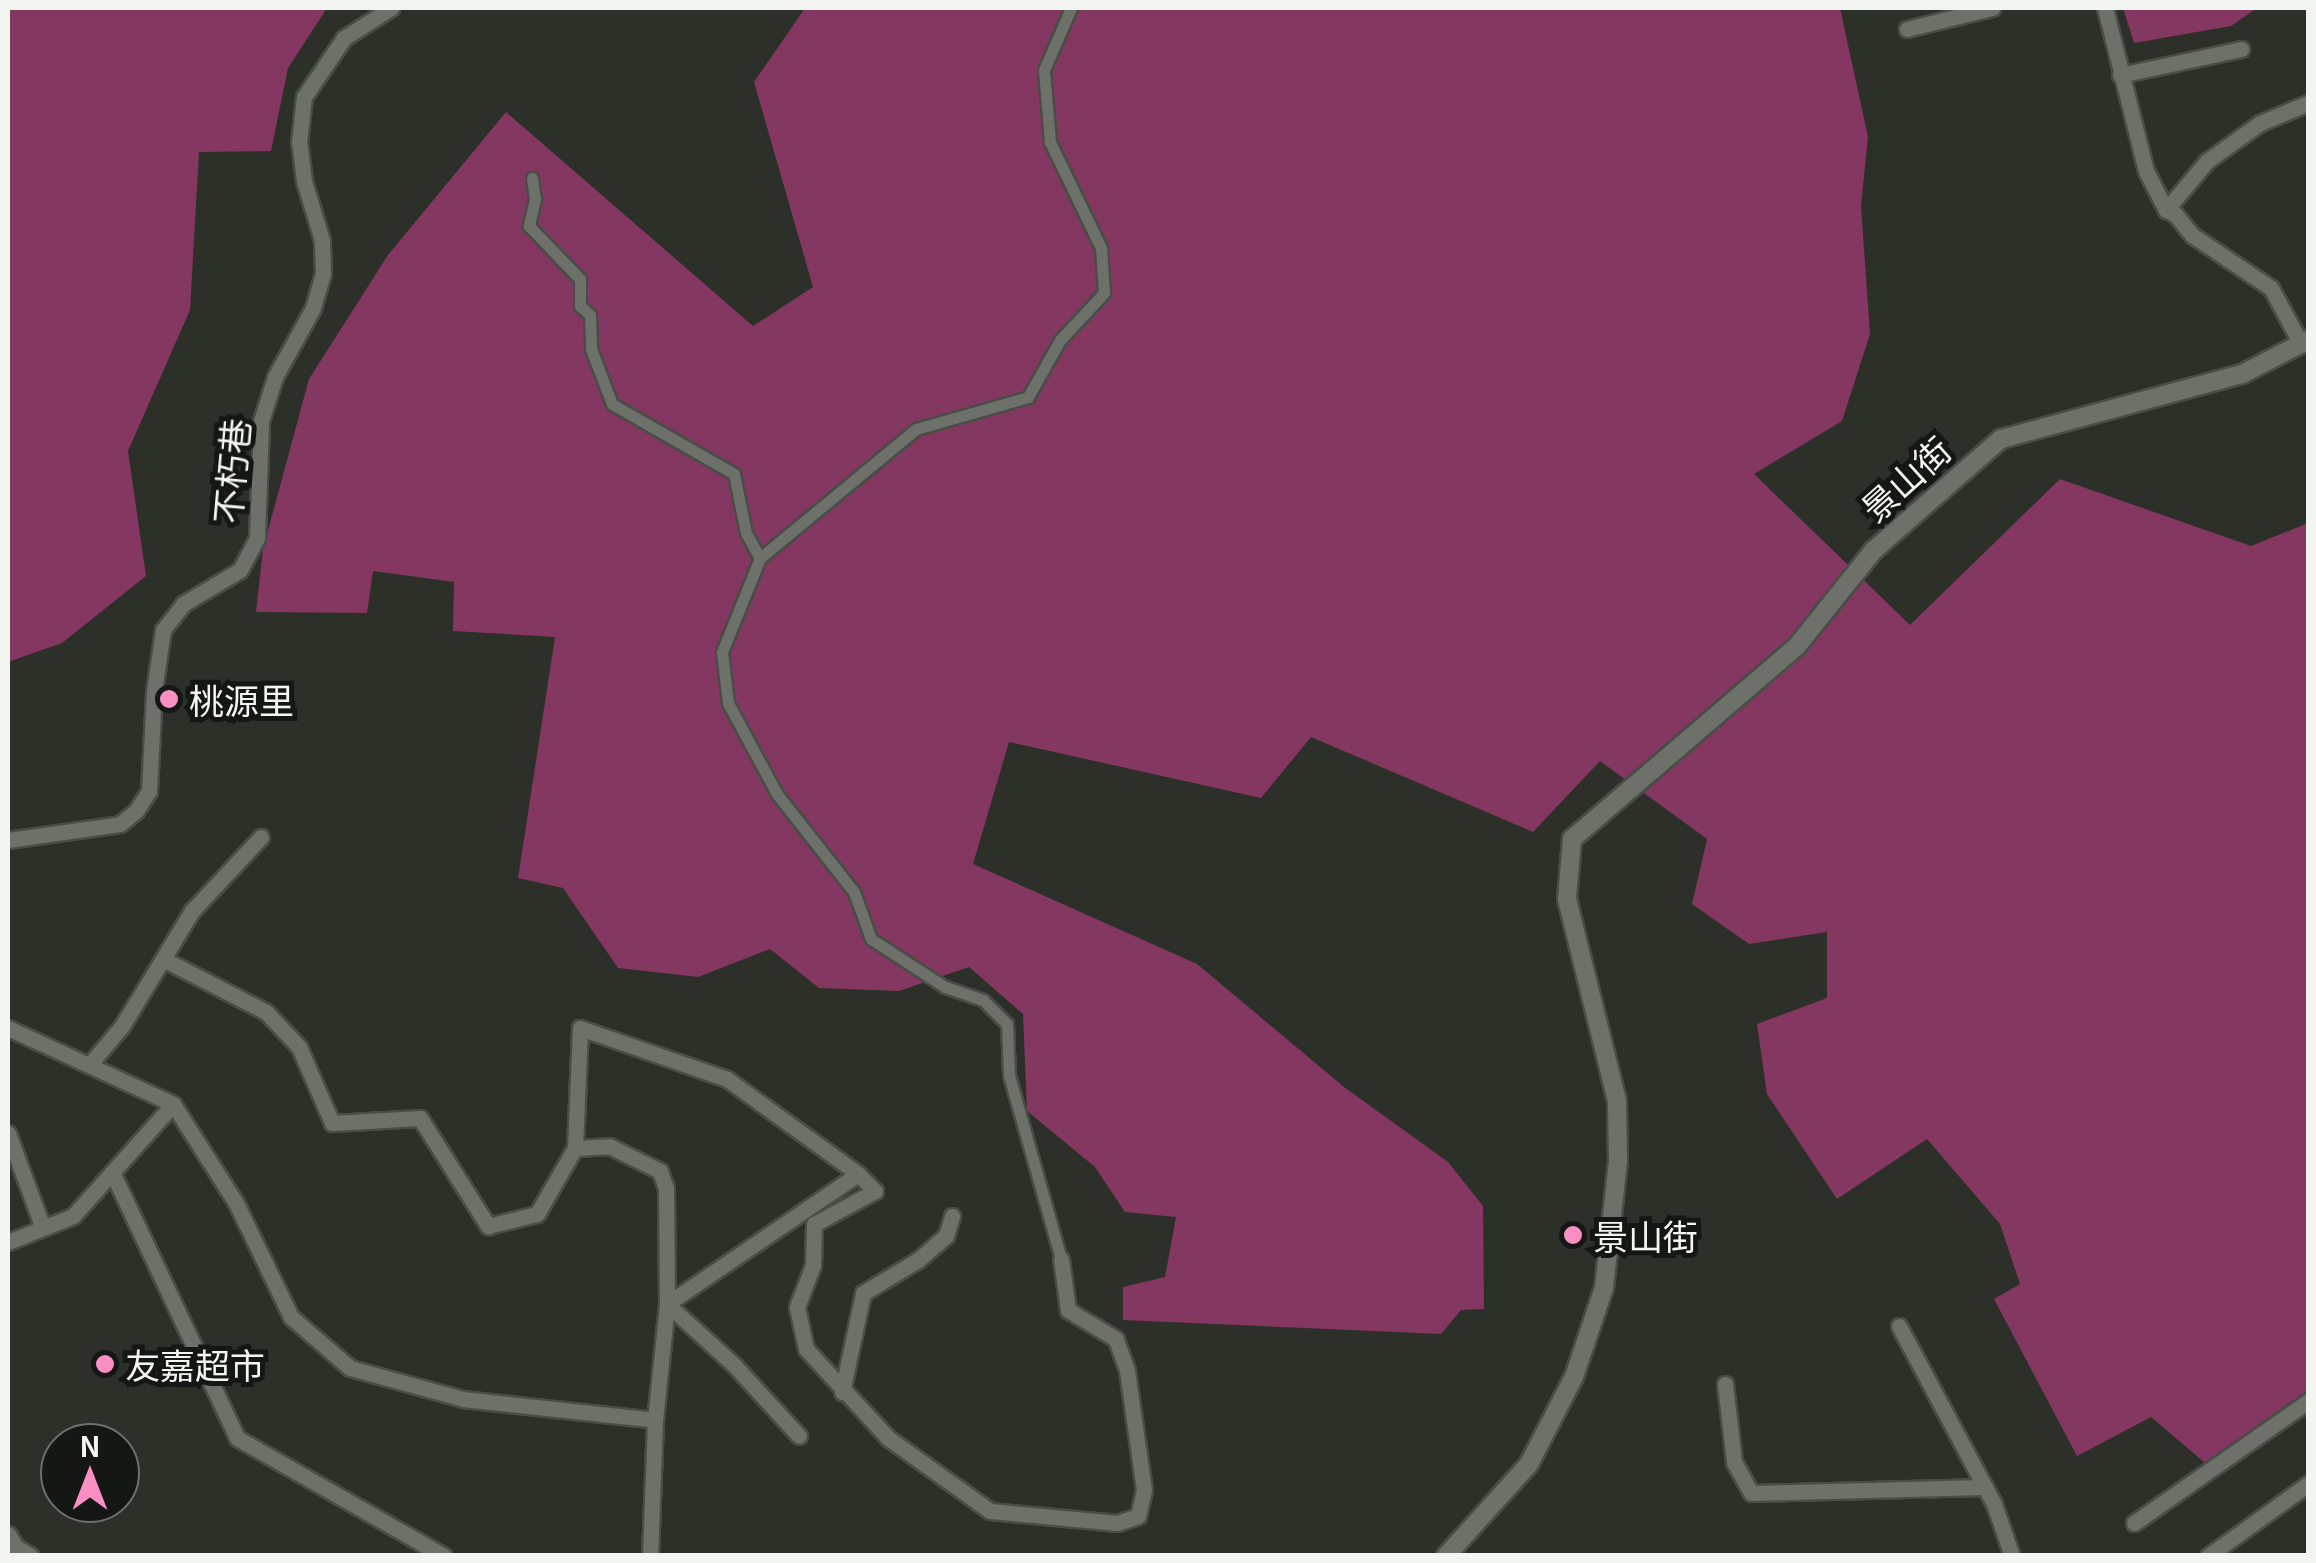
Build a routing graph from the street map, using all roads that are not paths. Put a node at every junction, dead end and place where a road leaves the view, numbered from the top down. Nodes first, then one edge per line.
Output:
1 (390, 8) edge
2 (1071, 8) edge
3 (1992, 8) edge
4 (2105, 8) edge
5 (1907, 29) dead end
6 (2242, 48) dead end
7 (2120, 75) junction
8 (2308, 103) edge
9 (532, 178) dead end
10 (2166, 210) junction
11 (2305, 342) edge
12 (760, 558) junction
13 (261, 837) dead end
14 (8, 840) edge
15 (163, 958) junction
16 (8, 1028) edge
17 (90, 1064) junction
18 (173, 1104) junction
19 (8, 1133) edge
20 (575, 1148) junction
21 (112, 1172) junction
22 (858, 1174) junction
23 (952, 1216) dead end
24 (43, 1228) junction
25 (8, 1242) edge
26 (1061, 1259) joint
27 (667, 1304) junction
28 (1899, 1326) dead end
29 (1725, 1384) dead end
30 (842, 1392) junction
31 (2308, 1401) edge
32 (655, 1420) junction
33 (799, 1436) dead end
34 (2308, 1484) edge
35 (1985, 1487) junction
36 (2134, 1524) dead end
37 (8, 1534) edge
38 (31, 1556) edge
39 (444, 1556) edge
40 (650, 1556) edge
41 (1446, 1556) edge
42 (2012, 1556) edge
43 (2208, 1556) edge

1 - 14 street, 不朽巷
2 - 12 street
3 - 5 street
4 - 7 street
6 - 7 street
7 - 10 street
8 - 10 street
9 - 12 street
10 - 11 street
11 - 41 street, 景山街
12 - 26 street
13 - 15 street
15 - 17 street
15 - 20 street
16 - 17 street
17 - 18 street
18 - 21 street
18 - 32 street
19 - 24 street
20 - 22 street
20 - 27 street
21 - 24 street
21 - 39 street
22 - 27 street
22 - 30 street
23 - 30 street
24 - 25 street
26 - 30 street
27 - 32 street
27 - 33 street
28 - 35 street
29 - 35 street
31 - 36 street
32 - 40 street
34 - 43 street
35 - 42 street
37 - 38 street

